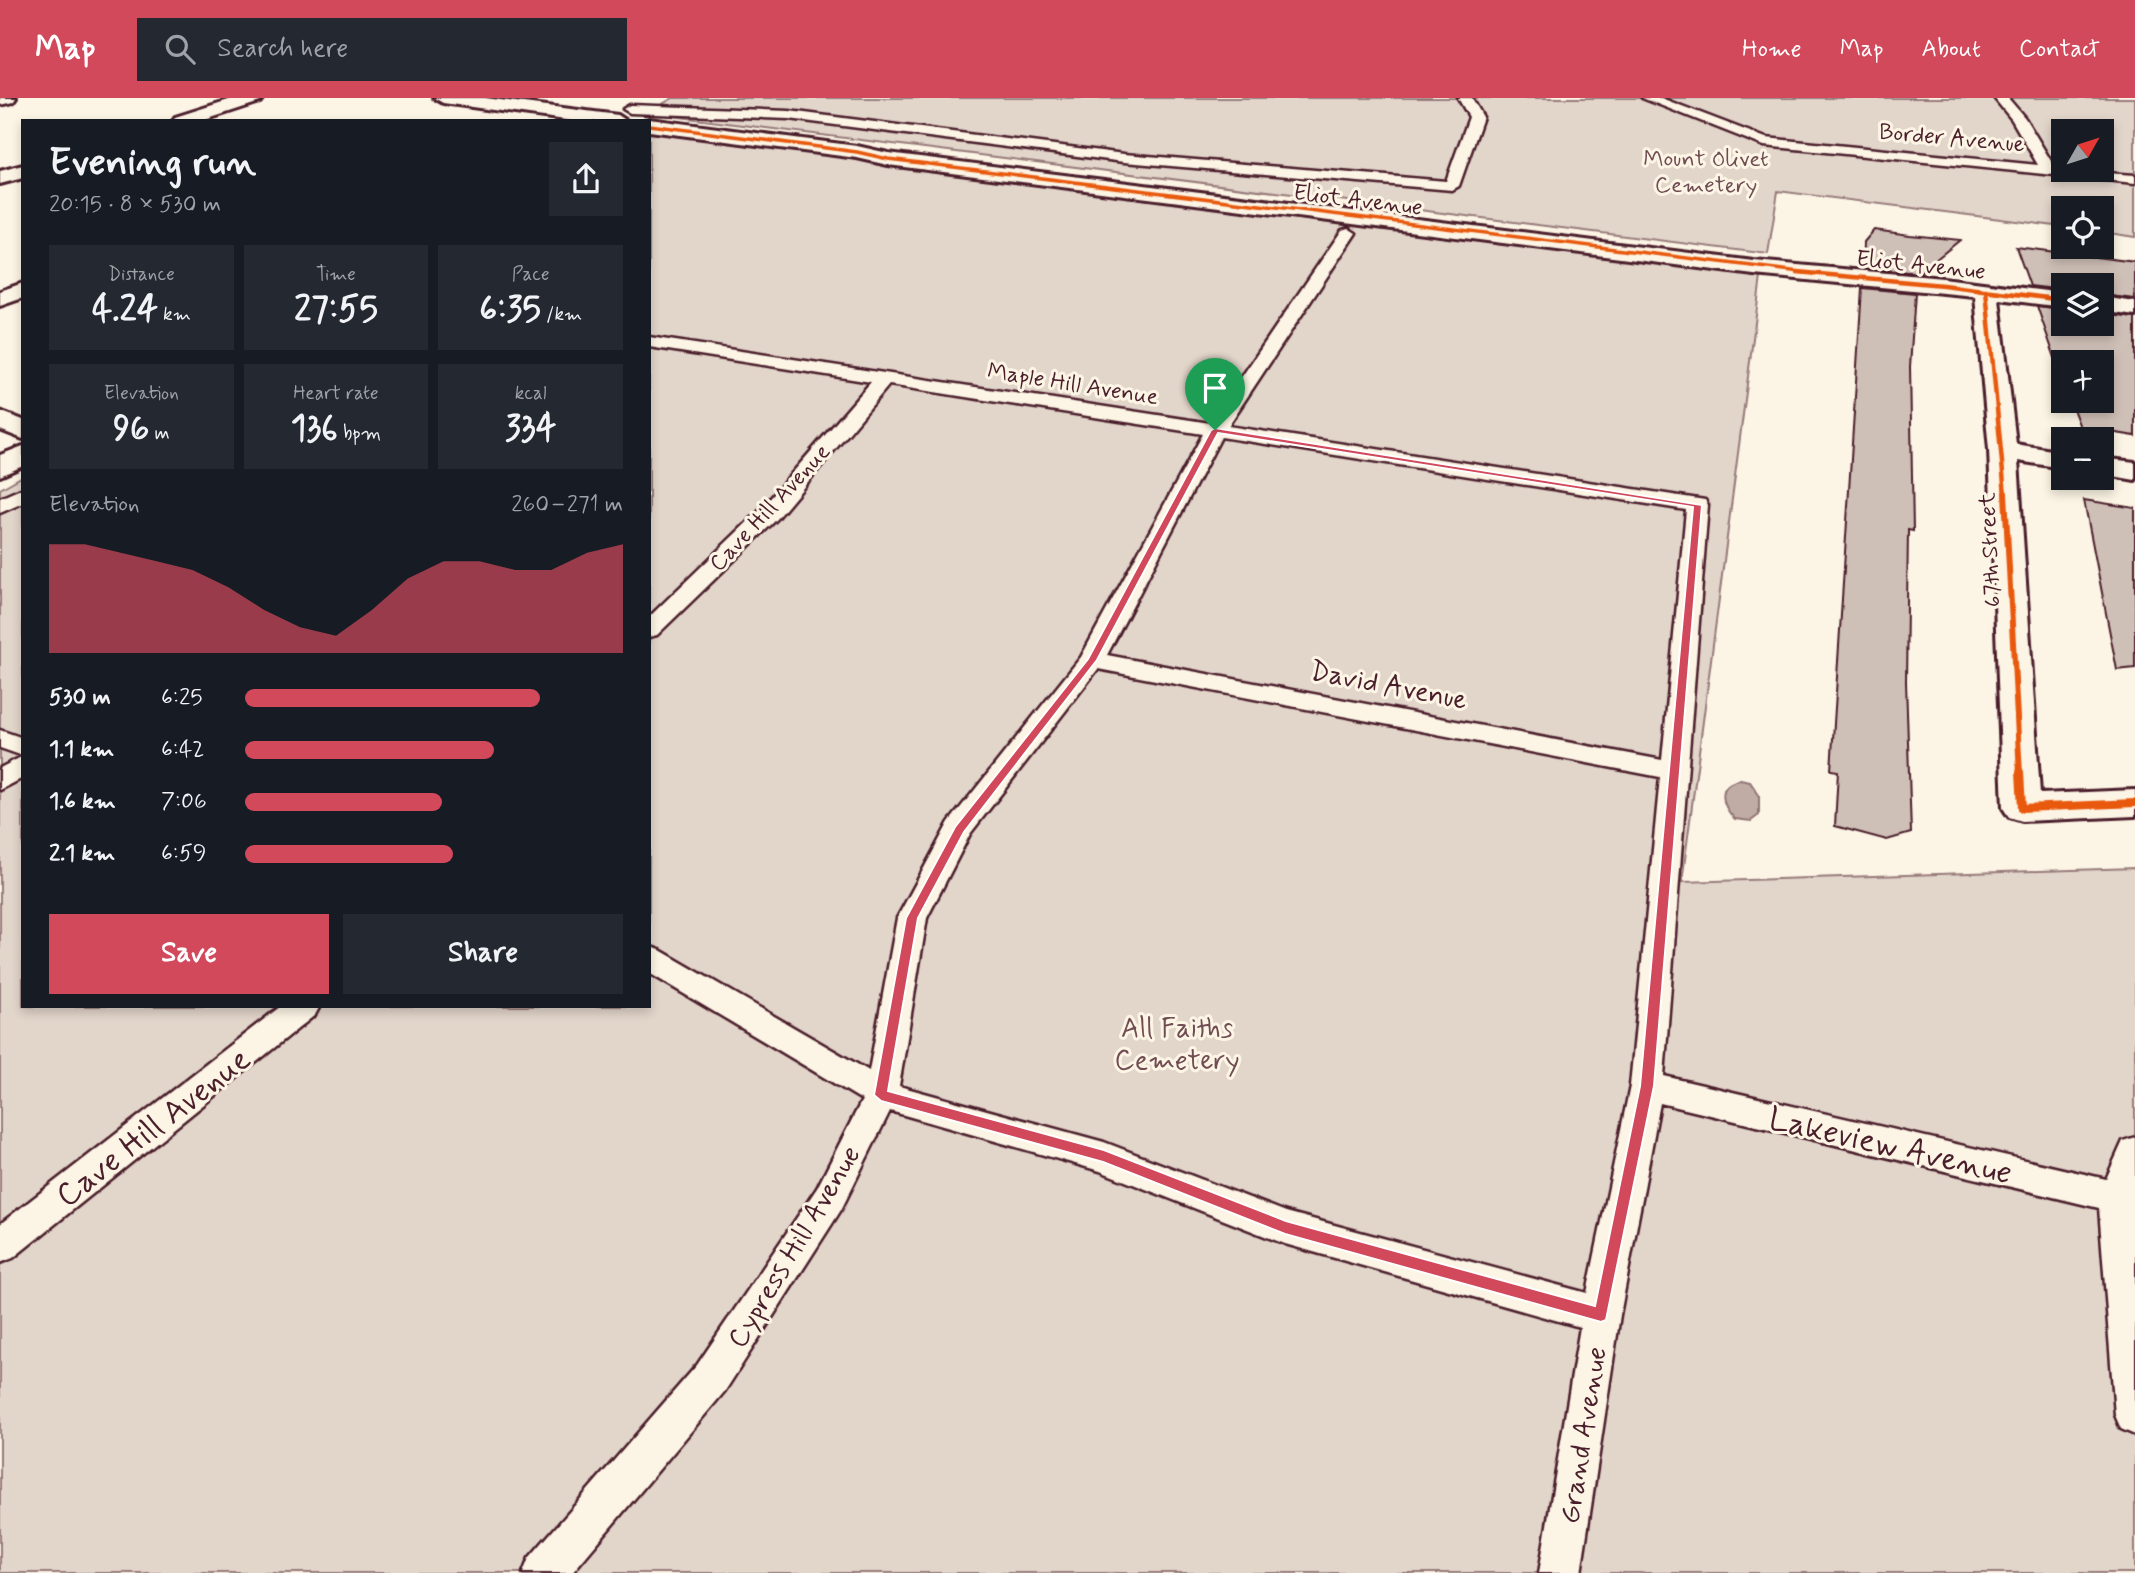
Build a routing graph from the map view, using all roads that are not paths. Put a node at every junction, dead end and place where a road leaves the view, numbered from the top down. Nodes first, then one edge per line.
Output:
1 (7, 98) edge
2 (254, 98) edge
3 (443, 98) edge
4 (1465, 98) edge
5 (1649, 98) edge
6 (2001, 98) edge
7 (796, 99) edge
8 (0, 100) edge
9 (518, 108) junction
10 (622, 113) edge
11 (779, 114) junction
12 (195, 119) edge
13 (488, 119) edge
14 (651, 125) edge
15 (2048, 169) junction
16 (21, 172) edge
17 (0, 178) edge
18 (2135, 179) edge
19 (1348, 233) dead end
20 (1986, 290) junction
21 (21, 291) edge
22 (2051, 298) edge
23 (0, 299) edge
24 (2114, 306) edge
25 (2135, 309) edge
26 (651, 342) edge
27 (884, 379) junction
28 (0, 419) edge
29 (21, 430) edge
30 (1215, 430) junction
31 (2003, 450) junction
32 (21, 455) edge
33 (2051, 458) edge
34 (0, 467) edge
35 (2114, 468) edge
36 (2135, 471) edge
37 (21, 495) edge
38 (1698, 505) joint
39 (0, 507) edge
40 (651, 628) edge
41 (1092, 660) junction
42 (0, 739) edge
43 (21, 746) edge
44 (21, 766) edge
45 (1675, 771) junction
46 (0, 781) edge
47 (2135, 803) edge
48 (651, 959) edge
49 (301, 1008) edge
50 (1647, 1086) junction
51 (881, 1095) junction
52 (2135, 1152) edge
53 (2126, 1199) edge
54 (0, 1246) edge
55 (1601, 1315) junction
56 (2135, 1415) edge
57 (544, 1573) edge
58 (1560, 1573) edge

1 - 8 street
2 - 12 street
3 - 9 street
4 - 11 lane
5 - 15 lane, Border Avenue
6 - 15 lane
7 - 11 lane
9 - 10 street
9 - 13 street
10 - 11 lane
14 - 20 street, Eliot Avenue
15 - 18 lane, Border Avenue
16 - 17 street
19 - 30 lane, Cypress Hill Avenue
20 - 22 street, Eliot Avenue
20 - 31 street, 67th Street
21 - 23 street
24 - 25 street
26 - 27 lane, Maple Hill Avenue
27 - 30 lane, Maple Hill Avenue
27 - 40 lane, Cave Hill Avenue
28 - 29 street
30 - 38 lane, Maple Hill Avenue
30 - 41 lane, Cypress Hill Avenue
31 - 33 street
31 - 47 street, 67th Street
32 - 34 street
35 - 36 street
37 - 39 lane
38 - 45 lane, Grand Avenue
41 - 45 lane, David Avenue
41 - 51 lane, Cypress Hill Avenue
42 - 43 lane
44 - 46 lane
45 - 50 lane, Grand Avenue
48 - 51 lane
49 - 54 lane, Cave Hill Avenue
50 - 53 lane, Lakeview Avenue
50 - 55 lane, Grand Avenue
51 - 55 lane
51 - 57 lane, Cypress Hill Avenue
52 - 53 lane
53 - 56 lane
55 - 58 lane, Grand Avenue

